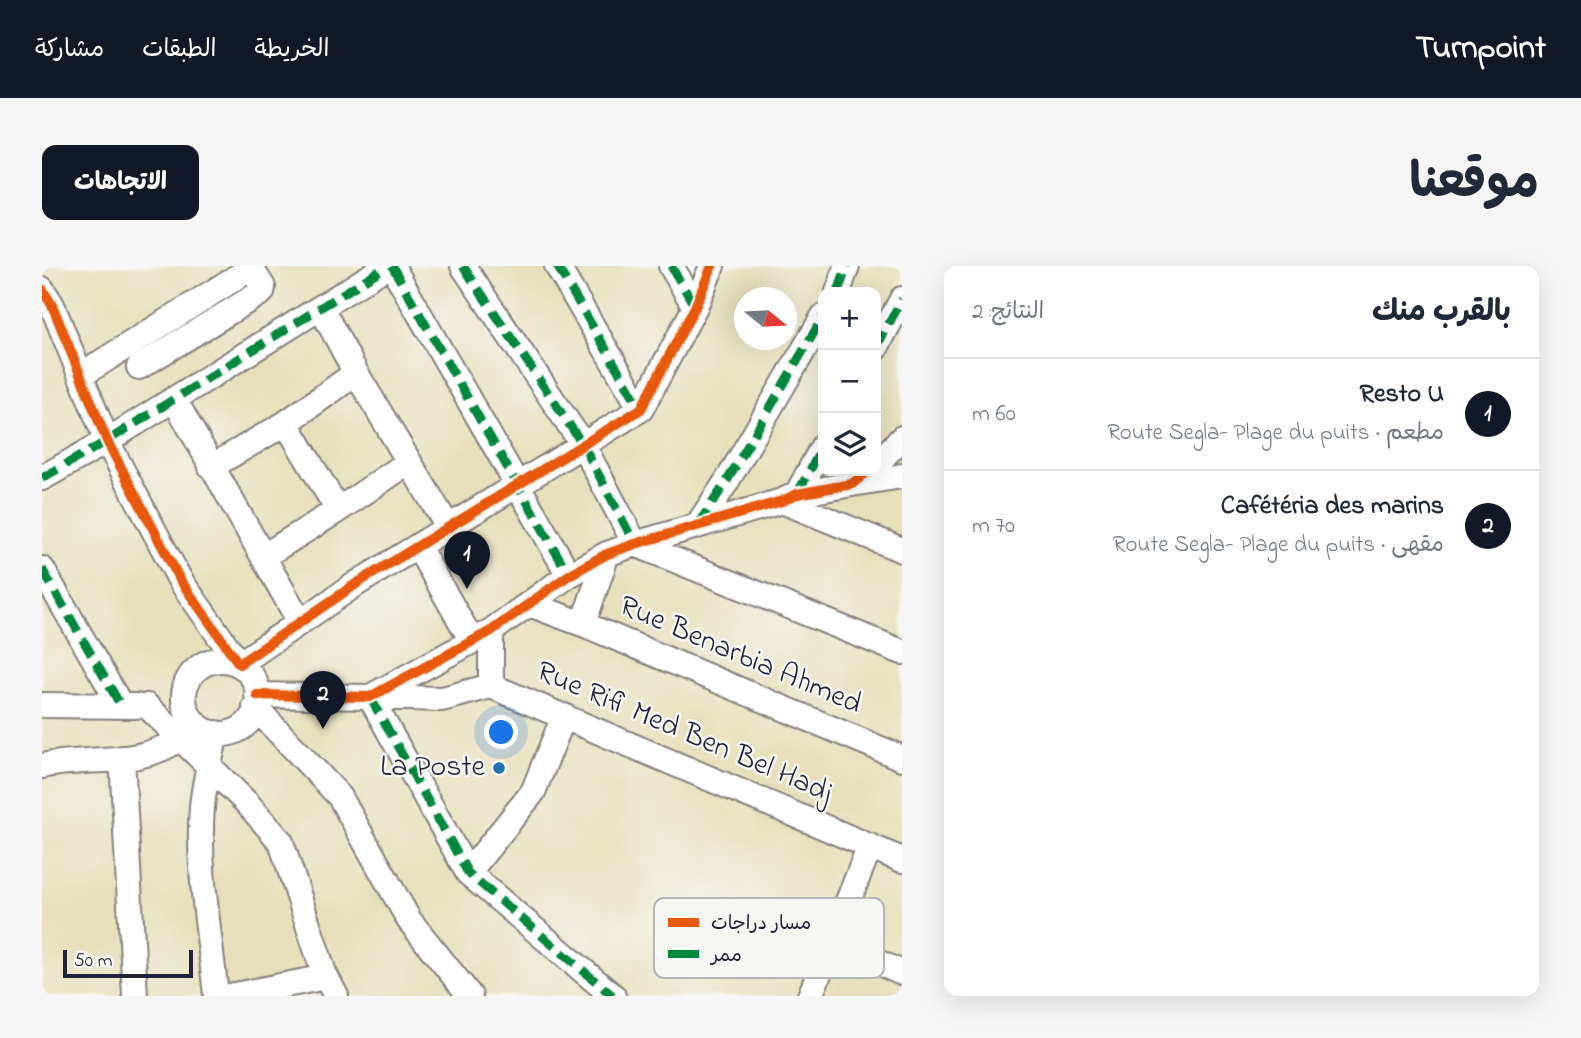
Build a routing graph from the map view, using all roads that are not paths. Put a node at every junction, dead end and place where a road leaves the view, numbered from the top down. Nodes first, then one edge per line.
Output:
1 (389, 266) edge
2 (463, 266) edge
3 (557, 266) edge
4 (671, 266) edge
5 (712, 266) edge
6 (847, 266) edge
7 (840, 287) edge
8 (44, 297) edge
9 (902, 299) edge
10 (695, 307) junction
11 (321, 308) junction
12 (818, 326) edge
13 (881, 339) edge
14 (139, 367) dead end
15 (356, 373) junction
16 (81, 375) junction
17 (174, 399) junction
18 (641, 409) junction
19 (286, 423) junction
20 (902, 438) edge
21 (107, 441) junction
22 (583, 445) junction
23 (818, 454) edge
24 (881, 459) edge
25 (409, 462) junction
26 (211, 467) junction
27 (902, 476) edge
28 (42, 478) edge
29 (860, 478) edge
30 (517, 485) junction
31 (790, 498) junction
32 (338, 510) junction
33 (697, 526) junction
34 (449, 527) junction
35 (635, 544) junction
36 (418, 547) junction
37 (902, 550) edge
38 (607, 554) junction
39 (264, 556) junction
40 (42, 569) edge
41 (569, 575) junction
42 (529, 604) junction
43 (300, 622) junction
44 (583, 624) junction
45 (482, 636) junction
46 (902, 652) edge
47 (239, 664) junction
48 (491, 686) junction
49 (184, 696) junction
50 (370, 696) junction
51 (256, 701) junction
52 (42, 705) edge
53 (121, 706) junction
54 (147, 706) junction
55 (564, 716) junction
56 (198, 732) junction
57 (122, 758) junction
58 (902, 758) edge
59 (42, 766) edge
60 (208, 767) junction
61 (870, 846) junction
62 (902, 860) edge
63 (468, 873) junction
64 (849, 898) edge
65 (884, 965) edge
66 (902, 973) edge
67 (817, 978) edge
68 (331, 986) edge
69 (135, 996) edge
70 (216, 996) edge
71 (230, 996) edge
72 (470, 996) edge
73 (613, 996) edge
74 (810, 996) edge

1 - 11 street
1 - 30 street
2 - 22 street
3 - 18 street
4 - 10 street
5 - 10 street
6 - 7 street
8 - 16 street
9 - 13 street
10 - 18 street
11 - 15 street
11 - 17 street
12 - 33 street
14 - 16 street
15 - 19 street
15 - 25 street
16 - 21 street
17 - 21 street
17 - 26 street
18 - 22 street
19 - 26 street
19 - 32 street
20 - 24 street
21 - 28 street
21 - 47 street
22 - 30 street
22 - 35 street
23 - 31 street
25 - 32 street
25 - 34 street
26 - 39 street
27 - 29 street
29 - 31 street
30 - 34 street
30 - 41 street
31 - 33 street
31 - 37 street
32 - 39 street
33 - 35 street
34 - 36 street
35 - 38 street
35 - 46 street
36 - 43 street
36 - 45 street
38 - 41 street
38 - 44 street, Rue Benarbia Ahmed
39 - 43 street
40 - 53 street
41 - 42 street
42 - 44 street
42 - 45 street
43 - 47 street
44 - 58 street, Rue Benarbia Ahmed
45 - 48 street, Rue Rifi Med Ben Bel Hadj
45 - 50 street
47 - 49 street
47 - 51 street
48 - 50 street
48 - 55 street, Rue Rifi Med Ben Bel Hadj
49 - 54 street
49 - 56 street
50 - 51 street
50 - 63 street
51 - 56 street
51 - 72 street
52 - 53 street
53 - 54 street
54 - 56 street
55 - 61 street, Rue Rifi Med Ben Bel Hadj
55 - 63 street
56 - 57 street
56 - 60 street
56 - 60 street
57 - 59 street
57 - 69 street
60 - 68 street
60 - 70 street
61 - 62 street, Rue Rifi Med Ben Bel Hadj
61 - 64 street
63 - 73 street
65 - 66 street
67 - 74 street
68 - 71 street

